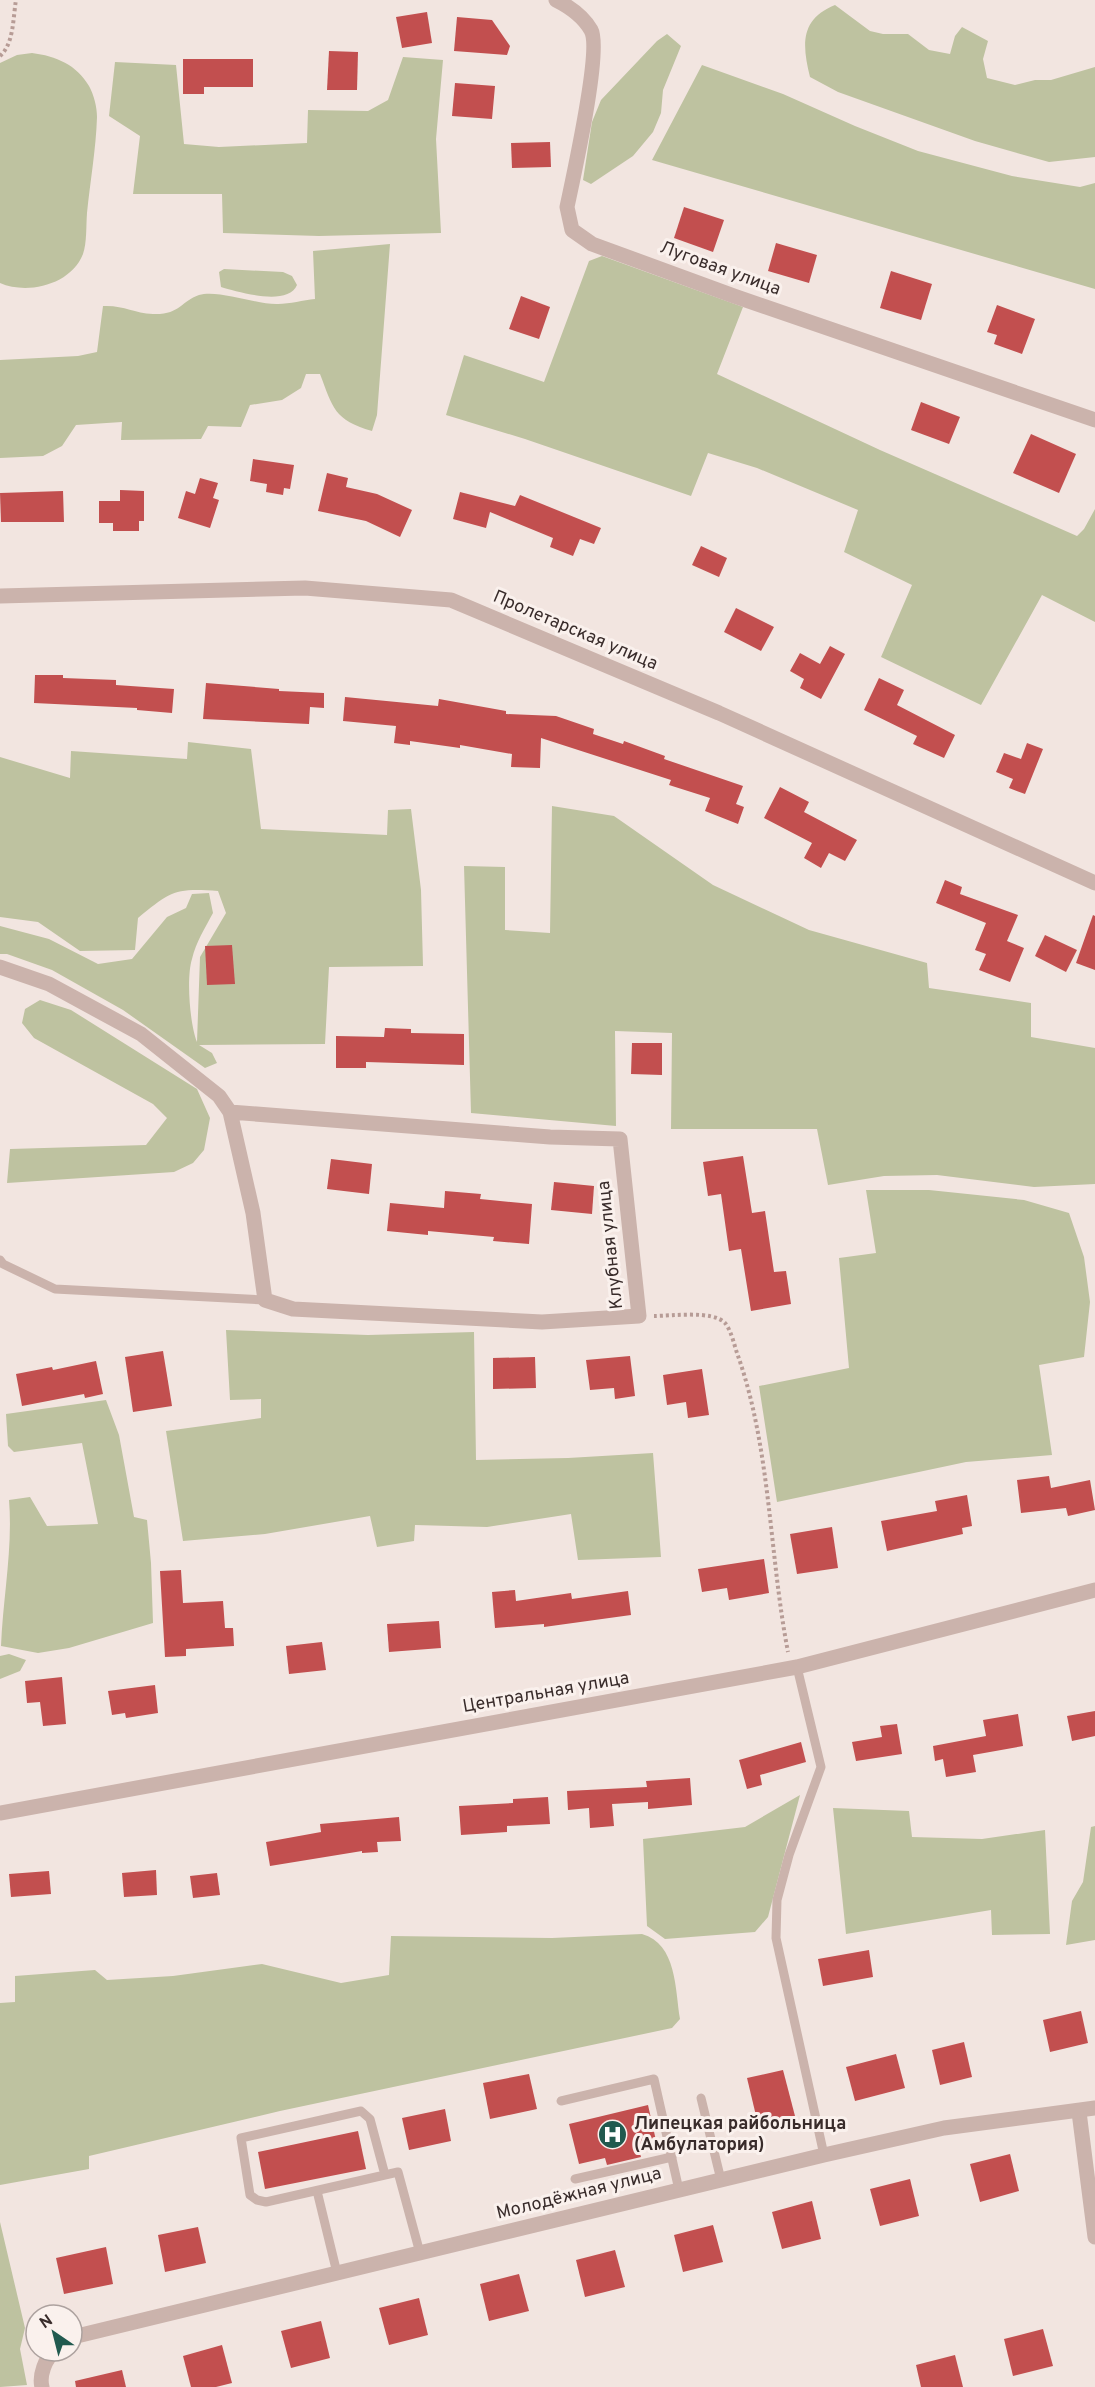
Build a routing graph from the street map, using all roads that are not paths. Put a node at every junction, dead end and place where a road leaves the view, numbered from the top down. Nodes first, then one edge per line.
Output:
1 (556, 0) edge
2 (1095, 420) edge
3 (0, 596) edge
4 (1095, 883) edge
5 (0, 967) edge
6 (230, 1112) junction
7 (0, 1260) edge
8 (265, 1300) junction
9 (1095, 1590) edge
10 (794, 1667) junction
11 (0, 1813) edge
12 (701, 2098) dead end
13 (561, 2101) dead end
14 (1095, 2108) edge
15 (1079, 2112) junction
16 (824, 2155) junction
17 (672, 2157) junction
18 (385, 2175) junction
19 (575, 2179) dead end
20 (721, 2180) junction
21 (680, 2190) junction
22 (317, 2191) junction
23 (1095, 2237) edge
24 (420, 2253) junction
25 (337, 2273) junction
26 (84, 2336) edge
27 (46, 2363) edge
28 (42, 2387) edge

1 - 2 street, Луговая улица
3 - 4 street, Пролетарская улица
5 - 6 street
6 - 8 street
6 - 8 street, Клубная улица
7 - 8 lane
9 - 10 street, Центральная улица
10 - 11 street, Центральная улица
10 - 16 lane
12 - 20 lane
13 - 17 lane
14 - 15 street, Молодёжная улица
15 - 16 street, Молодёжная улица
15 - 23 street
16 - 20 street, Молодёжная улица
17 - 19 lane
17 - 21 lane
18 - 22 lane
18 - 22 lane
18 - 24 lane
20 - 21 street, Молодёжная улица
21 - 24 street, Молодёжная улица
22 - 25 lane
24 - 25 street, Молодёжная улица
25 - 26 street, Молодёжная улица
27 - 28 street

